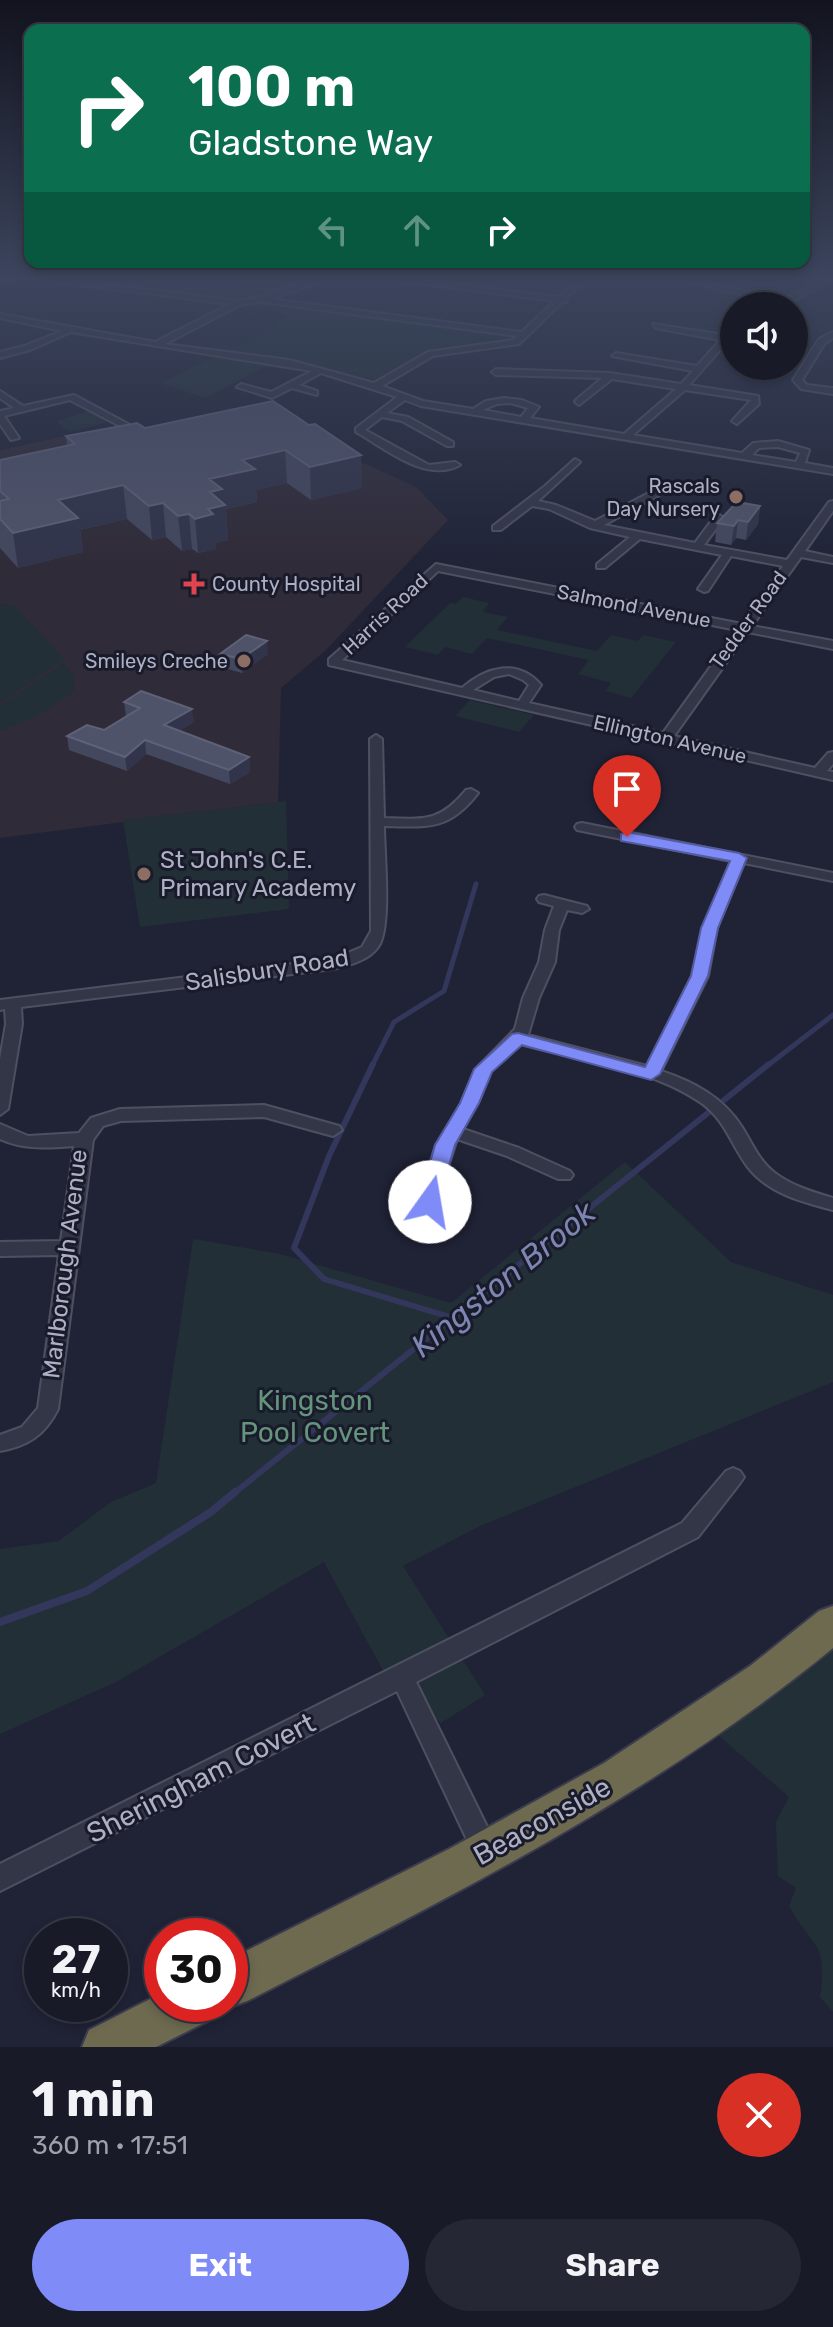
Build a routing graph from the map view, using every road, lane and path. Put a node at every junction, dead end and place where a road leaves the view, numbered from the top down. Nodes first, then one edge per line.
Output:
1 (310, 376) edge
2 (340, 376) edge
3 (394, 376) edge
4 (597, 376) edge
5 (610, 376) junction
6 (693, 376) edge
7 (800, 376) edge
8 (291, 385) junction
9 (376, 386) junction
10 (241, 387) dead end
11 (683, 387) junction
12 (833, 388) edge
13 (314, 393) dead end
14 (0, 394) edge
15 (403, 397) junction
16 (579, 402) dead end
17 (22, 409) junction
18 (476, 411) junction
19 (378, 414) junction
20 (0, 416) edge
21 (524, 419) junction
22 (737, 421) dead end
23 (123, 424) edge
24 (627, 436) junction
25 (14, 438) dead end
26 (450, 444) dead end
27 (745, 456) junction
28 (575, 462) dead end
29 (455, 465) dead end
30 (799, 465) junction
31 (427, 468) junction
32 (833, 471) edge
33 (438, 476) dead end
34 (668, 486) dead end
35 (528, 502) junction
36 (833, 504) edge
37 (719, 518) edge
38 (594, 526) junction
39 (497, 528) dead end
40 (638, 536) junction
41 (697, 547) junction
42 (728, 553) junction
43 (797, 553) junction
44 (833, 560) edge
45 (789, 564) junction
46 (601, 566) dead end
47 (436, 567) joint
48 (704, 589) dead end
49 (746, 628) junction
50 (833, 645) edge
51 (333, 662) joint
52 (465, 691) junction
53 (522, 705) junction
54 (666, 738) junction
55 (376, 739) dead end
56 (833, 756) edge
57 (818, 773) junction
58 (833, 776) edge
59 (471, 793) dead end
60 (377, 822) junction
61 (582, 827) dead end
62 (739, 858) junction
63 (833, 877) edge
64 (544, 899) dead end
65 (562, 904) junction
66 (582, 909) dead end
67 (6, 1005) edge
68 (518, 1038) junction
69 (651, 1074) junction
70 (0, 1109) edge
71 (0, 1130) edge
72 (333, 1130) dead end
73 (454, 1132) junction
74 (84, 1139) junction
75 (564, 1175) dead end
76 (833, 1204) edge
77 (420, 1226) dead end
78 (70, 1248) junction
79 (0, 1249) edge
80 (0, 1443) edge
81 (733, 1477) dead end
82 (833, 1624) edge
83 (402, 1677) junction
84 (487, 1853) junction
85 (0, 1878) edge
86 (248, 1975) edge
87 (155, 2022) edge
88 (106, 2047) edge

1 - 8 street
2 - 9 street
3 - 9 street
4 - 5 street
5 - 11 street
5 - 16 street
6 - 11 street
7 - 12 street
8 - 10 street
8 - 13 street
9 - 15 street
11 - 22 street
11 - 24 street
14 - 17 street
15 - 18 street
15 - 19 street
17 - 20 street
17 - 23 street
18 - 21 street
18 - 21 street
19 - 26 street
19 - 31 street
20 - 25 street
21 - 24 street
24 - 27 street
27 - 30 street
27 - 30 street
28 - 35 street
29 - 31 street
30 - 32 street
31 - 33 street
34 - 38 street
35 - 38 street
35 - 39 street
36 - 43 street, Tedder Road
37 - 41 street
38 - 40 street
40 - 41 street
40 - 46 street
41 - 42 street
42 - 45 street
42 - 48 street
43 - 44 street
43 - 45 street, Tedder Road
45 - 49 street, Tedder Road
47 - 49 street, Salmond Avenue
47 - 51 street, Harris Road
49 - 50 street, Salmond Avenue
49 - 54 street, Tedder Road
51 - 52 street, Ellington Avenue
52 - 53 street, Ellington Avenue
52 - 53 street
53 - 54 street, Ellington Avenue
54 - 57 street, Ellington Avenue
55 - 60 street, Salisbury Road
56 - 57 street
57 - 58 street, Ellington Avenue
59 - 60 street
60 - 67 street, Salisbury Road
61 - 62 street
62 - 63 street
62 - 69 street
64 - 65 street
65 - 66 street
65 - 68 street
67 - 70 street
68 - 69 street
68 - 73 street
69 - 76 street
71 - 74 street, Marlborough Avenue
72 - 74 street
73 - 75 street
73 - 77 street
74 - 78 street, Marlborough Avenue
78 - 79 street
78 - 80 street, Marlborough Avenue
81 - 83 street, Sheringham Covert
82 - 84 highway, Beaconside
83 - 84 street
83 - 85 street, Sheringham Covert
84 - 86 highway, Beaconside
87 - 88 highway

